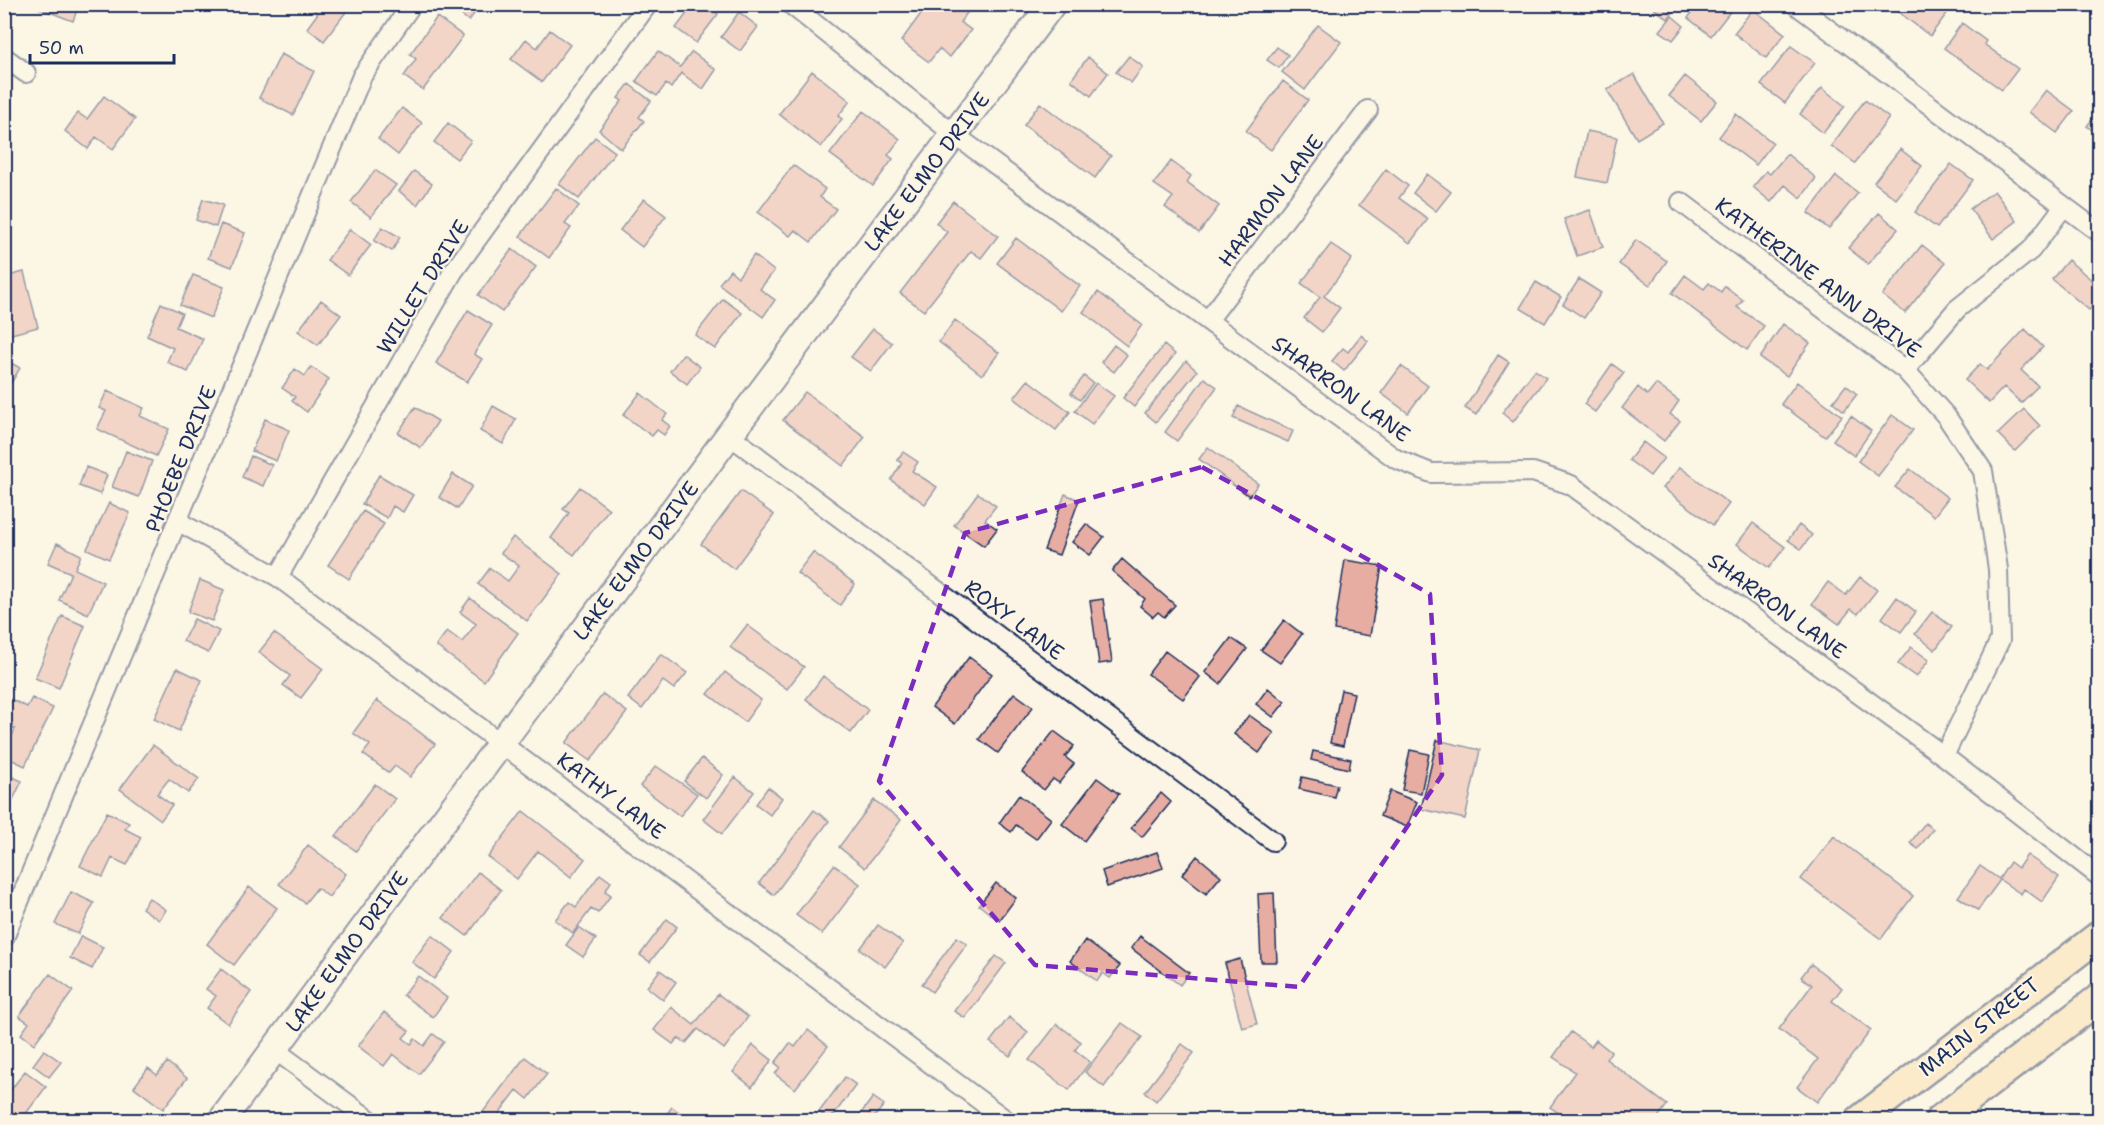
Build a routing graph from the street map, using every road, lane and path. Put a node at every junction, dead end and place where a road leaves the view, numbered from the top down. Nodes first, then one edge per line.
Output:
1 (412, 4) edge
2 (648, 4) edge
3 (790, 4) edge
4 (1052, 4) edge
5 (1795, 4) edge
6 (4, 57) edge
7 (26, 74) dead end
8 (1368, 110) dead end
9 (955, 135) junction
10 (1681, 202) dead end
11 (2064, 206) junction
12 (2100, 233) edge
13 (1209, 319) junction
14 (1905, 370) junction
15 (729, 435) junction
16 (179, 522) junction
17 (278, 577) junction
18 (501, 742) junction
19 (1944, 756) junction
20 (1273, 841) dead end
21 (2100, 877) edge
22 (2100, 935) edge
23 (4, 938) edge
24 (2100, 998) edge
25 (274, 1050) junction
26 (222, 1120) edge
27 (370, 1120) edge
28 (1006, 1120) edge
29 (1860, 1120) edge
30 (1940, 1120) edge

1 - 16 street, PHOEBE DRIVE
2 - 17 street, WILLET DRIVE
3 - 9 street, SHARRON LANE
4 - 9 street, LAKE ELMO DRIVE
5 - 11 street
6 - 7 street
8 - 13 street, HARMON LANE
9 - 13 street, SHARRON LANE
9 - 15 street, LAKE ELMO DRIVE
10 - 14 street, KATHERINE ANN DRIVE
11 - 12 street
11 - 14 street
13 - 19 street, SHARRON LANE
14 - 19 street, KATHERINE ANN DRIVE
15 - 18 street, LAKE ELMO DRIVE
15 - 20 street, ROXY LANE
16 - 17 street, KATHY LANE
16 - 23 street, PHOEBE DRIVE
17 - 18 street, KATHY LANE
18 - 25 street, LAKE ELMO DRIVE
18 - 28 street, KATHY LANE
19 - 21 street, SHARRON LANE
22 - 29 main road, MAIN STREET
24 - 30 main road
25 - 26 street, LAKE ELMO DRIVE
25 - 27 street

